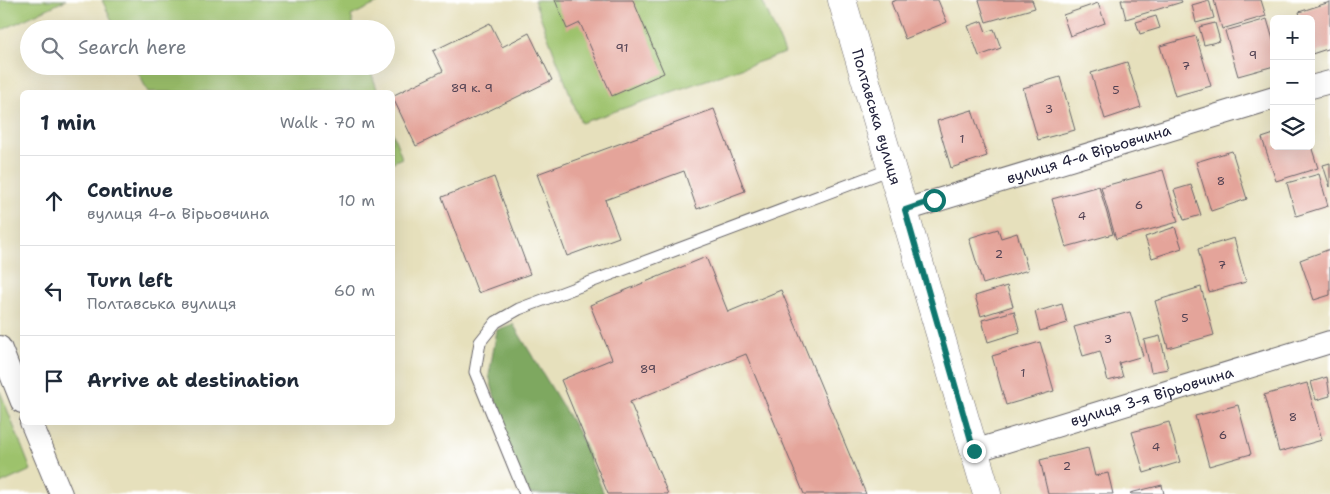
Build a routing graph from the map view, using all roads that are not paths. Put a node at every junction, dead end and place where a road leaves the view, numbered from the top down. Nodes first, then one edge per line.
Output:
1 (842, 0) edge
2 (1330, 82) edge
3 (1315, 86) edge
4 (1270, 99) edge
5 (893, 168) junction
6 (905, 210) junction
7 (1330, 342) edge
8 (0, 347) edge
9 (20, 397) edge
10 (32, 425) edge
11 (974, 451) junction
12 (61, 494) edge
13 (525, 494) edge
14 (987, 494) edge

1 - 5 main road, Полтавська вулиця
2 - 3 street
4 - 6 street, вулиця 4-а Вірьовчинa
5 - 6 main road, Полтавська вулиця
5 - 13 lane
6 - 11 main road, Полтавська вулиця
7 - 11 street, вулиця 3-я Вірьовчина
8 - 9 street
10 - 12 street
11 - 14 main road, Полтавська вулиця

